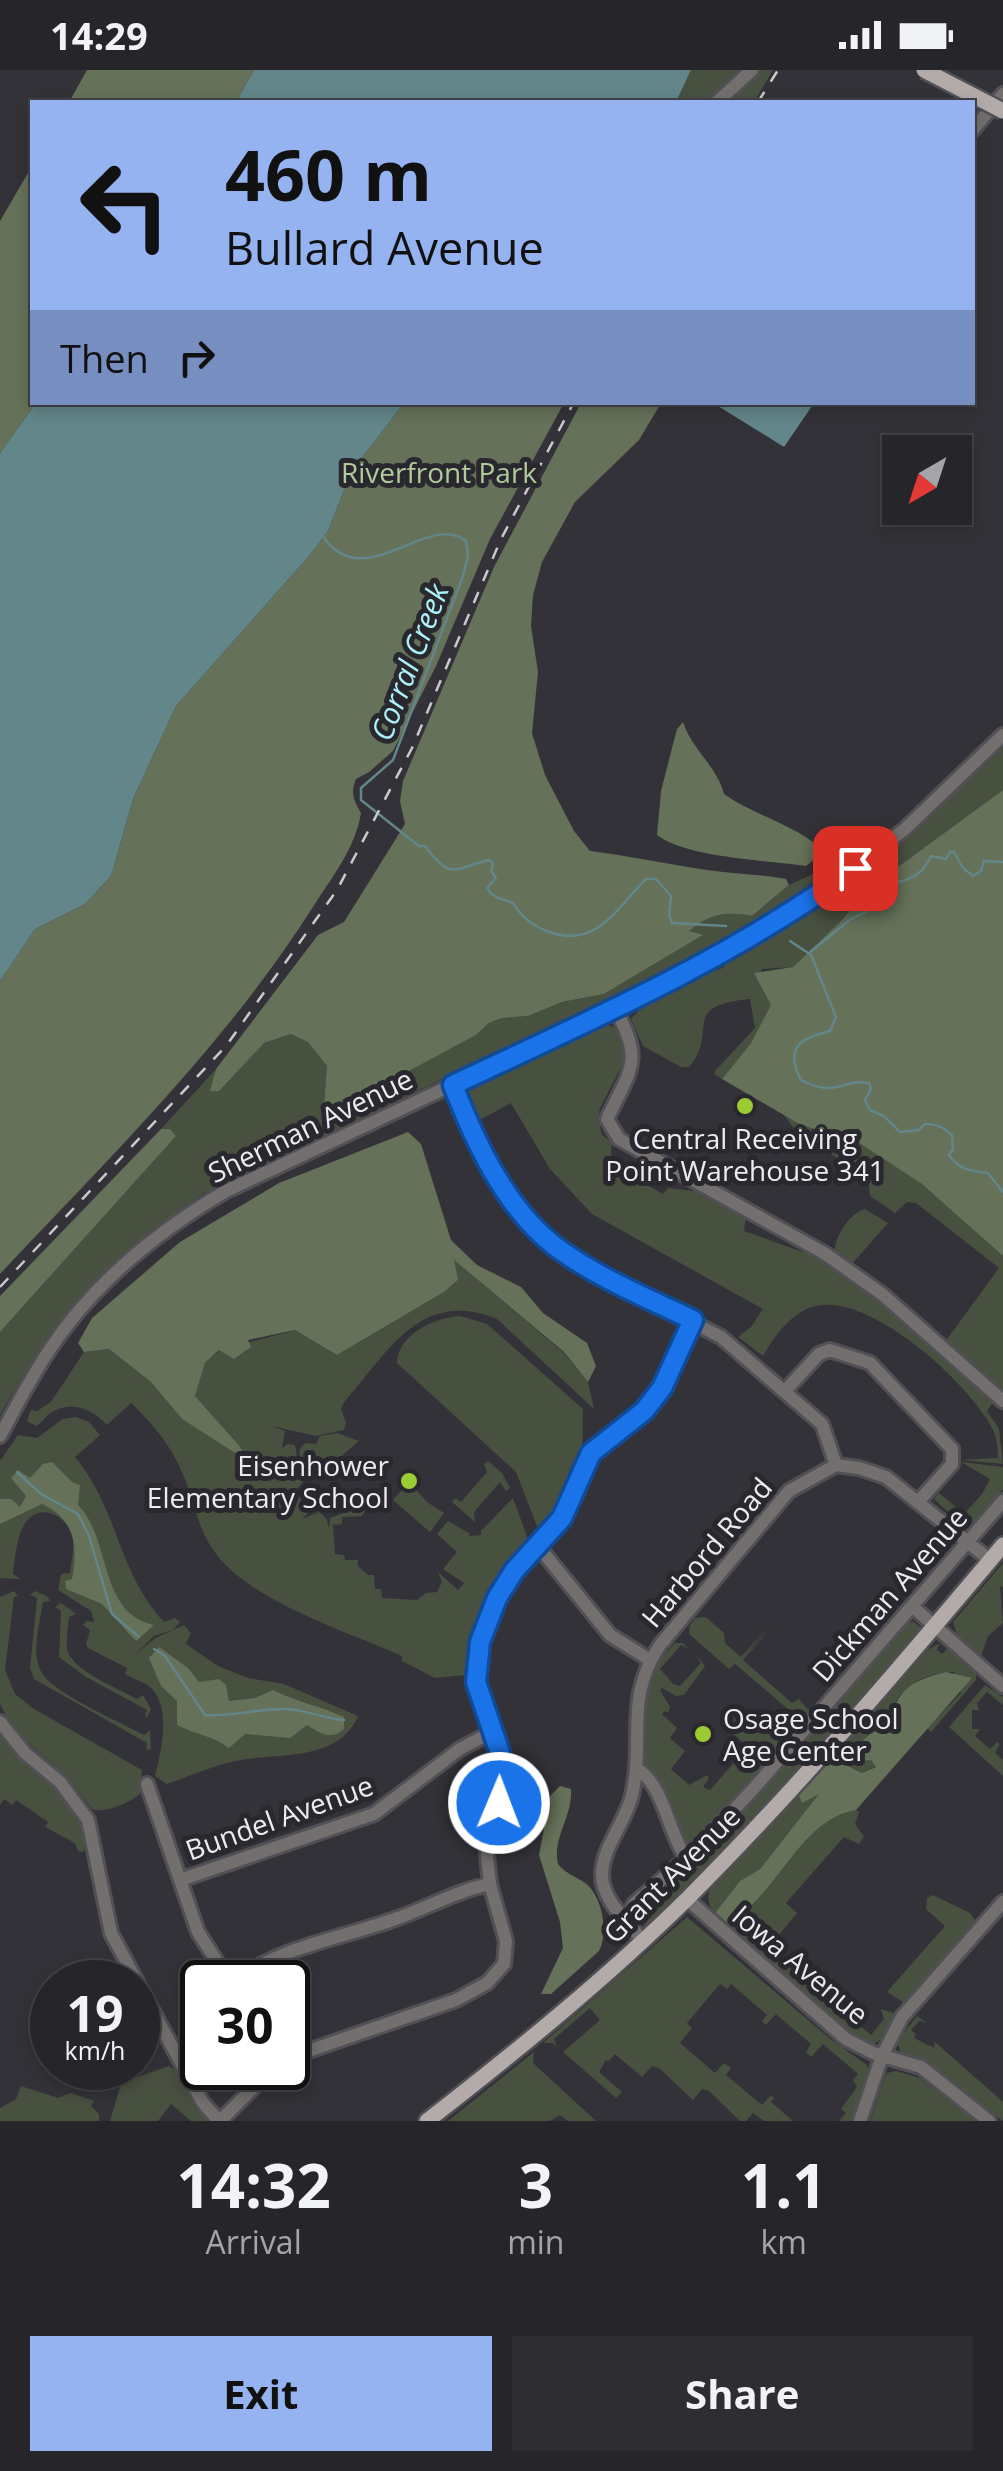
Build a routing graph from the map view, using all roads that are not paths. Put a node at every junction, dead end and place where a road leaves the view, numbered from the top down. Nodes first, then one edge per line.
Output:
1 (752, 70) edge
2 (924, 70) edge
3 (1003, 94) edge
4 (720, 100) edge
5 (1003, 111) edge
6 (975, 127) edge
7 (1003, 735) edge
8 (615, 1008) junction
9 (453, 1085) junction
10 (693, 1320) junction
11 (785, 1391) junction
12 (1003, 1401) edge
13 (0, 1436) edge
14 (836, 1465) junction
15 (919, 1501) junction
16 (1003, 1501) edge
17 (968, 1542) junction
18 (1003, 1545) edge
19 (538, 1546) junction
20 (990, 1560) junction
21 (913, 1607) junction
22 (935, 1626) junction
23 (650, 1660) junction
24 (1003, 1686) edge
25 (0, 1722) edge
26 (492, 1732) junction
27 (637, 1769) junction
28 (148, 1784) dead end
29 (686, 1858) junction
30 (180, 1880) junction
31 (490, 1884) junction
32 (687, 1899) junction
33 (1003, 1902) edge
34 (627, 1920) junction
35 (642, 1940) junction
36 (125, 1960) edge
37 (214, 1960) edge
38 (273, 1960) edge
39 (160, 2024) edge
40 (310, 2050) edge
41 (882, 2056) junction
42 (251, 2090) edge
43 (220, 2121) edge
44 (427, 2121) edge
45 (860, 2121) edge
46 (990, 2121) edge

1 - 4 street
2 - 5 main road, bridge
3 - 6 street
7 - 8 street, Sherman Avenue
8 - 9 street, Sherman Avenue
8 - 12 street
9 - 10 street
9 - 13 street, Sherman Avenue
10 - 11 street
10 - 19 street
11 - 14 street
11 - 15 street
14 - 15 street
14 - 23 street, Harbord Road
15 - 17 street
16 - 17 street, Dickman Avenue
17 - 20 street
17 - 21 street, Dickman Avenue
18 - 20 main road, Grant Avenue
19 - 23 street
19 - 26 street
20 - 22 main road, Grant Avenue
21 - 22 street
21 - 29 street, Dickman Avenue
22 - 24 street
22 - 32 main road, Grant Avenue
23 - 27 street, Harbord Road
25 - 36 street
26 - 30 street, Bundel Avenue
26 - 31 street
27 - 29 street
27 - 34 street
28 - 30 street
29 - 34 street, Dickman Avenue
30 - 37 street
31 - 38 street
31 - 40 street
32 - 35 main road, Grant Avenue
32 - 41 street, Iowa Avenue
33 - 41 street
34 - 35 street
35 - 44 main road, Grant Avenue
39 - 43 street
41 - 45 street
41 - 46 street, Iowa Avenue
42 - 43 street

